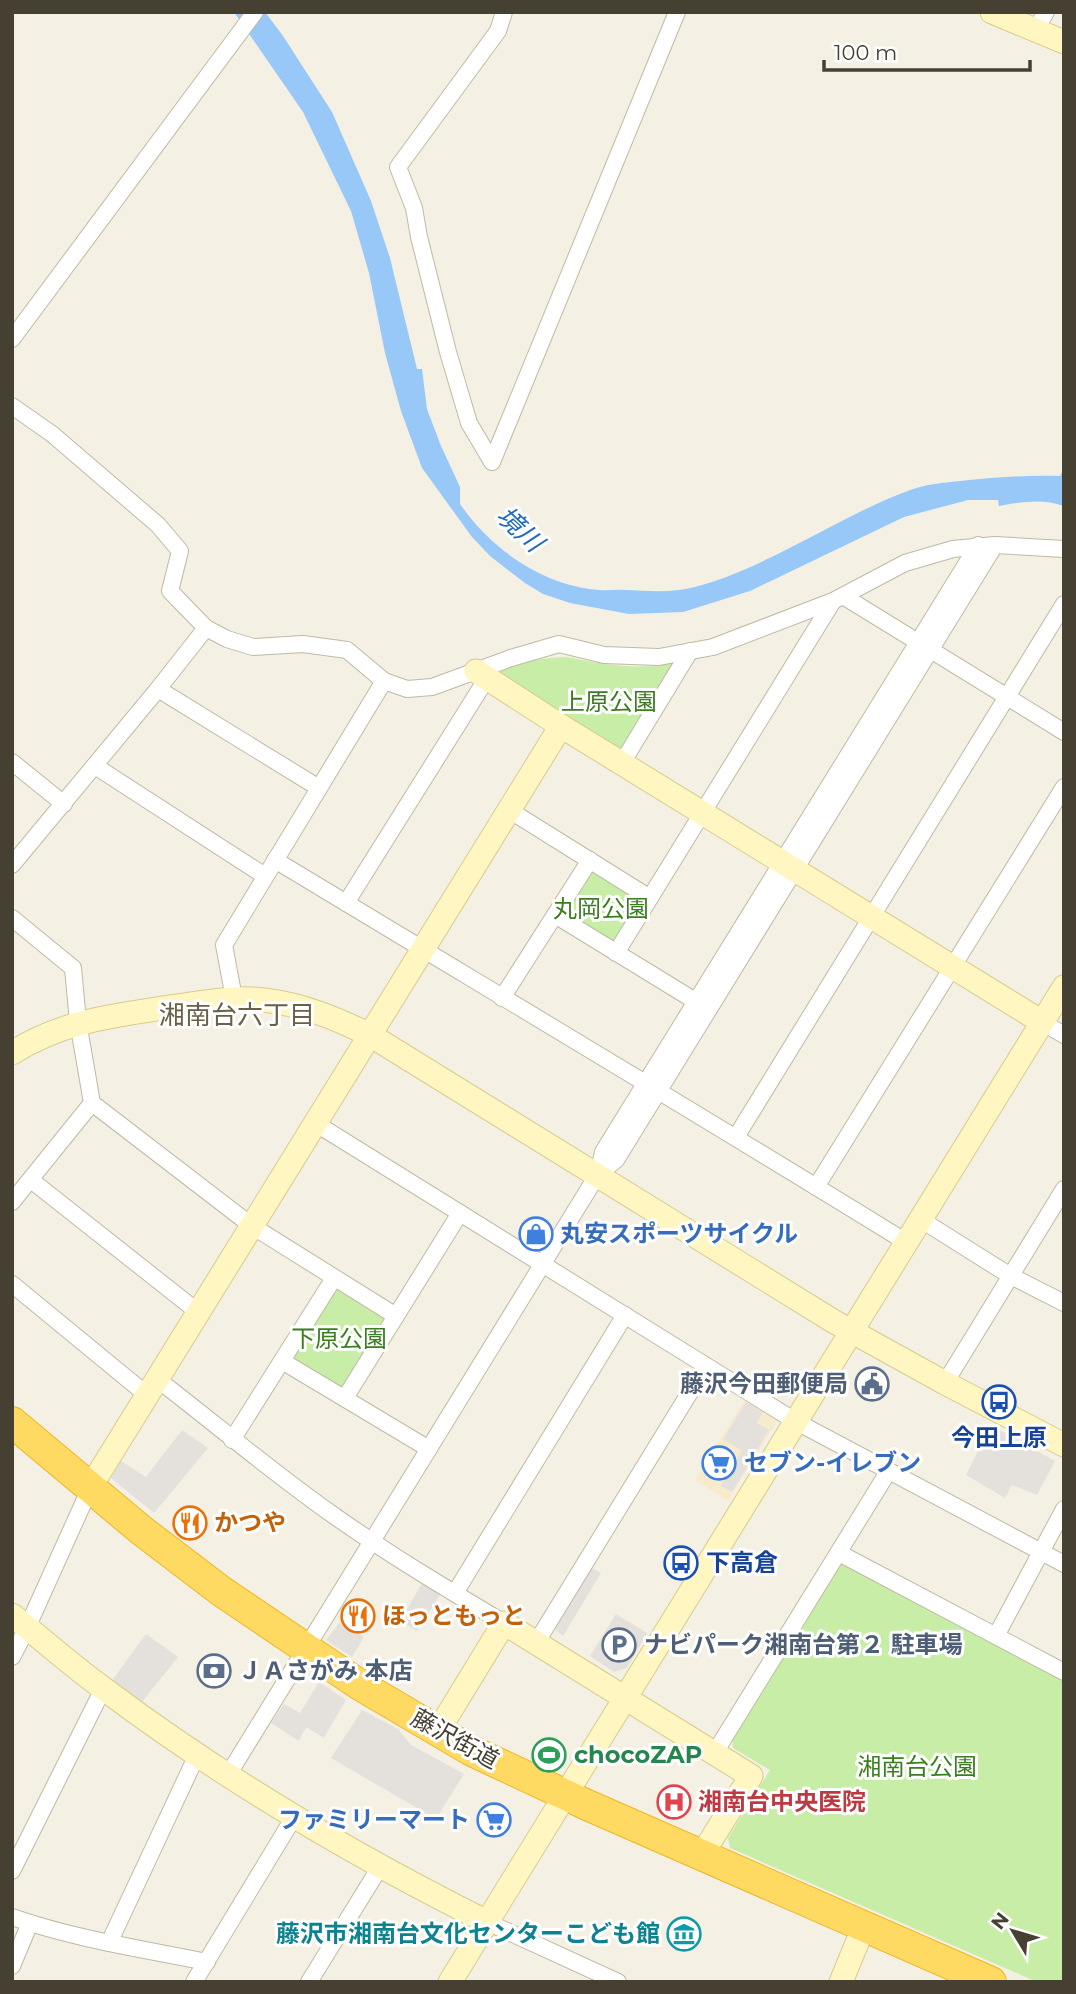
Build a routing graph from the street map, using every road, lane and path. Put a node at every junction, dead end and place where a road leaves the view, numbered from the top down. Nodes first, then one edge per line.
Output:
1 (256, 12) edge
2 (505, 12) edge
3 (677, 12) edge
4 (992, 12) edge
5 (1041, 21) edge
6 (1064, 42) edge
7 (12, 338) edge
8 (12, 406) edge
9 (986, 545) junction
10 (1064, 549) edge
11 (838, 599) junction
12 (1064, 604) edge
13 (206, 628) junction
14 (924, 646) junction
15 (690, 651) junction
16 (482, 674) junction
17 (384, 681) junction
18 (158, 689) junction
19 (1007, 697) junction
20 (561, 726) junction
21 (1064, 732) edge
22 (12, 762) edge
23 (622, 763) junction
24 (95, 766) junction
25 (1064, 787) edge
26 (319, 788) junction
27 (64, 804) junction
28 (509, 810) junction
29 (702, 813) junction
30 (275, 860) junction
31 (590, 860) junction
32 (12, 865) edge
33 (788, 866) junction
34 (265, 876) junction
35 (650, 898) junction
36 (346, 903) junction
37 (555, 915) junction
38 (870, 917) junction
39 (12, 918) edge
40 (423, 950) junction
41 (616, 953) junction
42 (952, 967) junction
43 (1064, 987) edge
44 (234, 998) junction
45 (502, 998) junction
46 (702, 1006) junction
47 (78, 1022) junction
48 (1042, 1022) junction
49 (370, 1035) junction
50 (1064, 1035) edge
51 (12, 1053) edge
52 (653, 1086) junction
53 (92, 1103) junction
54 (316, 1123) junction
55 (736, 1137) junction
56 (598, 1174) junction
57 (31, 1180) junction
58 (817, 1187) junction
59 (1064, 1189) edge
60 (12, 1202) edge
61 (460, 1213) junction
62 (920, 1219) junction
63 (252, 1226) junction
64 (906, 1242) junction
65 (543, 1264) junction
66 (1010, 1275) junction
67 (334, 1278) junction
68 (12, 1284) edge
69 (1064, 1303) edge
70 (198, 1312) junction
71 (625, 1315) junction
72 (396, 1316) junction
73 (852, 1332) junction
74 (282, 1360) junction
75 (706, 1366) junction
76 (945, 1382) junction
77 (152, 1387) junction
78 (345, 1398) junction
79 (795, 1421) junction
80 (12, 1422) edge
81 (232, 1440) junction
82 (1064, 1445) edge
83 (429, 1450) junction
84 (888, 1472) junction
85 (91, 1486) junction
86 (1064, 1509) edge
87 (372, 1542) junction
88 (1041, 1552) junction
89 (839, 1553) junction
90 (1064, 1564) edge
91 (455, 1593) junction
92 (20, 1621) edge
93 (504, 1623) junction
94 (996, 1636) junction
95 (536, 1643) junction
96 (306, 1649) junction
97 (12, 1657) edge
98 (1064, 1672) edge
99 (103, 1689) junction
100 (625, 1697) junction
101 (438, 1731) junction
102 (715, 1754) junction
103 (197, 1755) junction
104 (228, 1775) junction
105 (565, 1795) junction
106 (294, 1817) junction
107 (701, 1856) junction
108 (380, 1867) junction
109 (12, 1871) edge
110 (12, 1917) edge
111 (30, 1923) junction
112 (487, 1923) junction
113 (864, 1926) junction
114 (108, 1943) junction
115 (207, 1962) junction
116 (12, 1966) edge
117 (581, 1974) edge
118 (194, 1982) edge
119 (309, 1982) edge
120 (450, 1982) edge
121 (618, 1982) edge
122 (841, 1982) edge
123 (991, 1982) edge

1 - 7 street
2 - 3 street
4 - 5 street
5 - 6 street
8 - 13 street
9 - 10 street
9 - 11 street
9 - 14 street
11 - 14 street
11 - 15 street
11 - 29 street
12 - 19 street
13 - 17 street
13 - 18 street
14 - 19 street
14 - 33 street
15 - 16 street
15 - 23 street
16 - 17 street
16 - 20 street
16 - 36 street
17 - 26 street
18 - 24 street
18 - 26 street
19 - 21 street
19 - 38 street
20 - 23 street
20 - 28 street
22 - 27 street
23 - 29 street
24 - 27 street
24 - 34 street
25 - 42 street
26 - 30 street
27 - 32 street
28 - 31 street
28 - 40 street
29 - 33 street
29 - 35 street
30 - 34 street
30 - 36 street
31 - 35 street
31 - 37 street
33 - 38 street
33 - 46 street
34 - 44 street
35 - 41 street
36 - 40 street
37 - 41 street
37 - 45 street
38 - 42 street
38 - 55 street
39 - 47 street
40 - 45 street
40 - 49 street
41 - 46 street
42 - 48 street
42 - 58 street
43 - 48 street
44 - 47 street
44 - 49 street
45 - 52 street
46 - 52 street
47 - 51 street
47 - 53 street
48 - 50 street
48 - 62 street
49 - 54 street
49 - 56 street
52 - 55 street
52 - 56 street
53 - 57 street
53 - 63 street
54 - 61 street
54 - 63 street
55 - 58 street
56 - 65 street
56 - 73 street
57 - 60 street
57 - 70 street
58 - 64 street
59 - 66 street
61 - 65 street
61 - 72 street
62 - 64 street
62 - 66 street
63 - 67 street
63 - 70 street
64 - 73 street
65 - 71 street
65 - 83 street
66 - 69 street
66 - 76 street
67 - 72 street
67 - 74 street
68 - 77 street
70 - 77 street
71 - 75 street
71 - 91 street
72 - 78 street
73 - 76 street
73 - 79 street
74 - 78 street
74 - 81 street
75 - 79 street
75 - 95 street
76 - 82 street
77 - 81 street
77 - 85 street
78 - 83 street
79 - 84 street
79 - 100 street
80 - 85 highway, 藤沢街道
81 - 87 street
83 - 87 street
84 - 88 street
84 - 89 street
85 - 92 street
85 - 96 highway, 藤沢街道
86 - 88 street
87 - 91 street
87 - 96 street
88 - 90 street
88 - 94 street
89 - 94 street
89 - 102 street
91 - 93 street
92 - 97 street
92 - 99 street
93 - 95 street
93 - 101 street
94 - 98 street
95 - 100 street
96 - 101 highway, 藤沢街道
96 - 104 street
99 - 103 street
99 - 109 street
100 - 102 street
100 - 105 street
101 - 105 highway, 藤沢街道
102 - 107 street
103 - 104 street
103 - 114 street
104 - 106 street
105 - 107 highway, 藤沢街道
105 - 112 street
106 - 108 street
106 - 115 street
107 - 113 highway, 藤沢街道
108 - 112 street
108 - 119 street
110 - 111 street
111 - 114 street
111 - 116 street
112 - 117 street
112 - 120 street
113 - 122 street
113 - 123 highway, 藤沢街道
114 - 115 street
115 - 118 street
117 - 121 street

